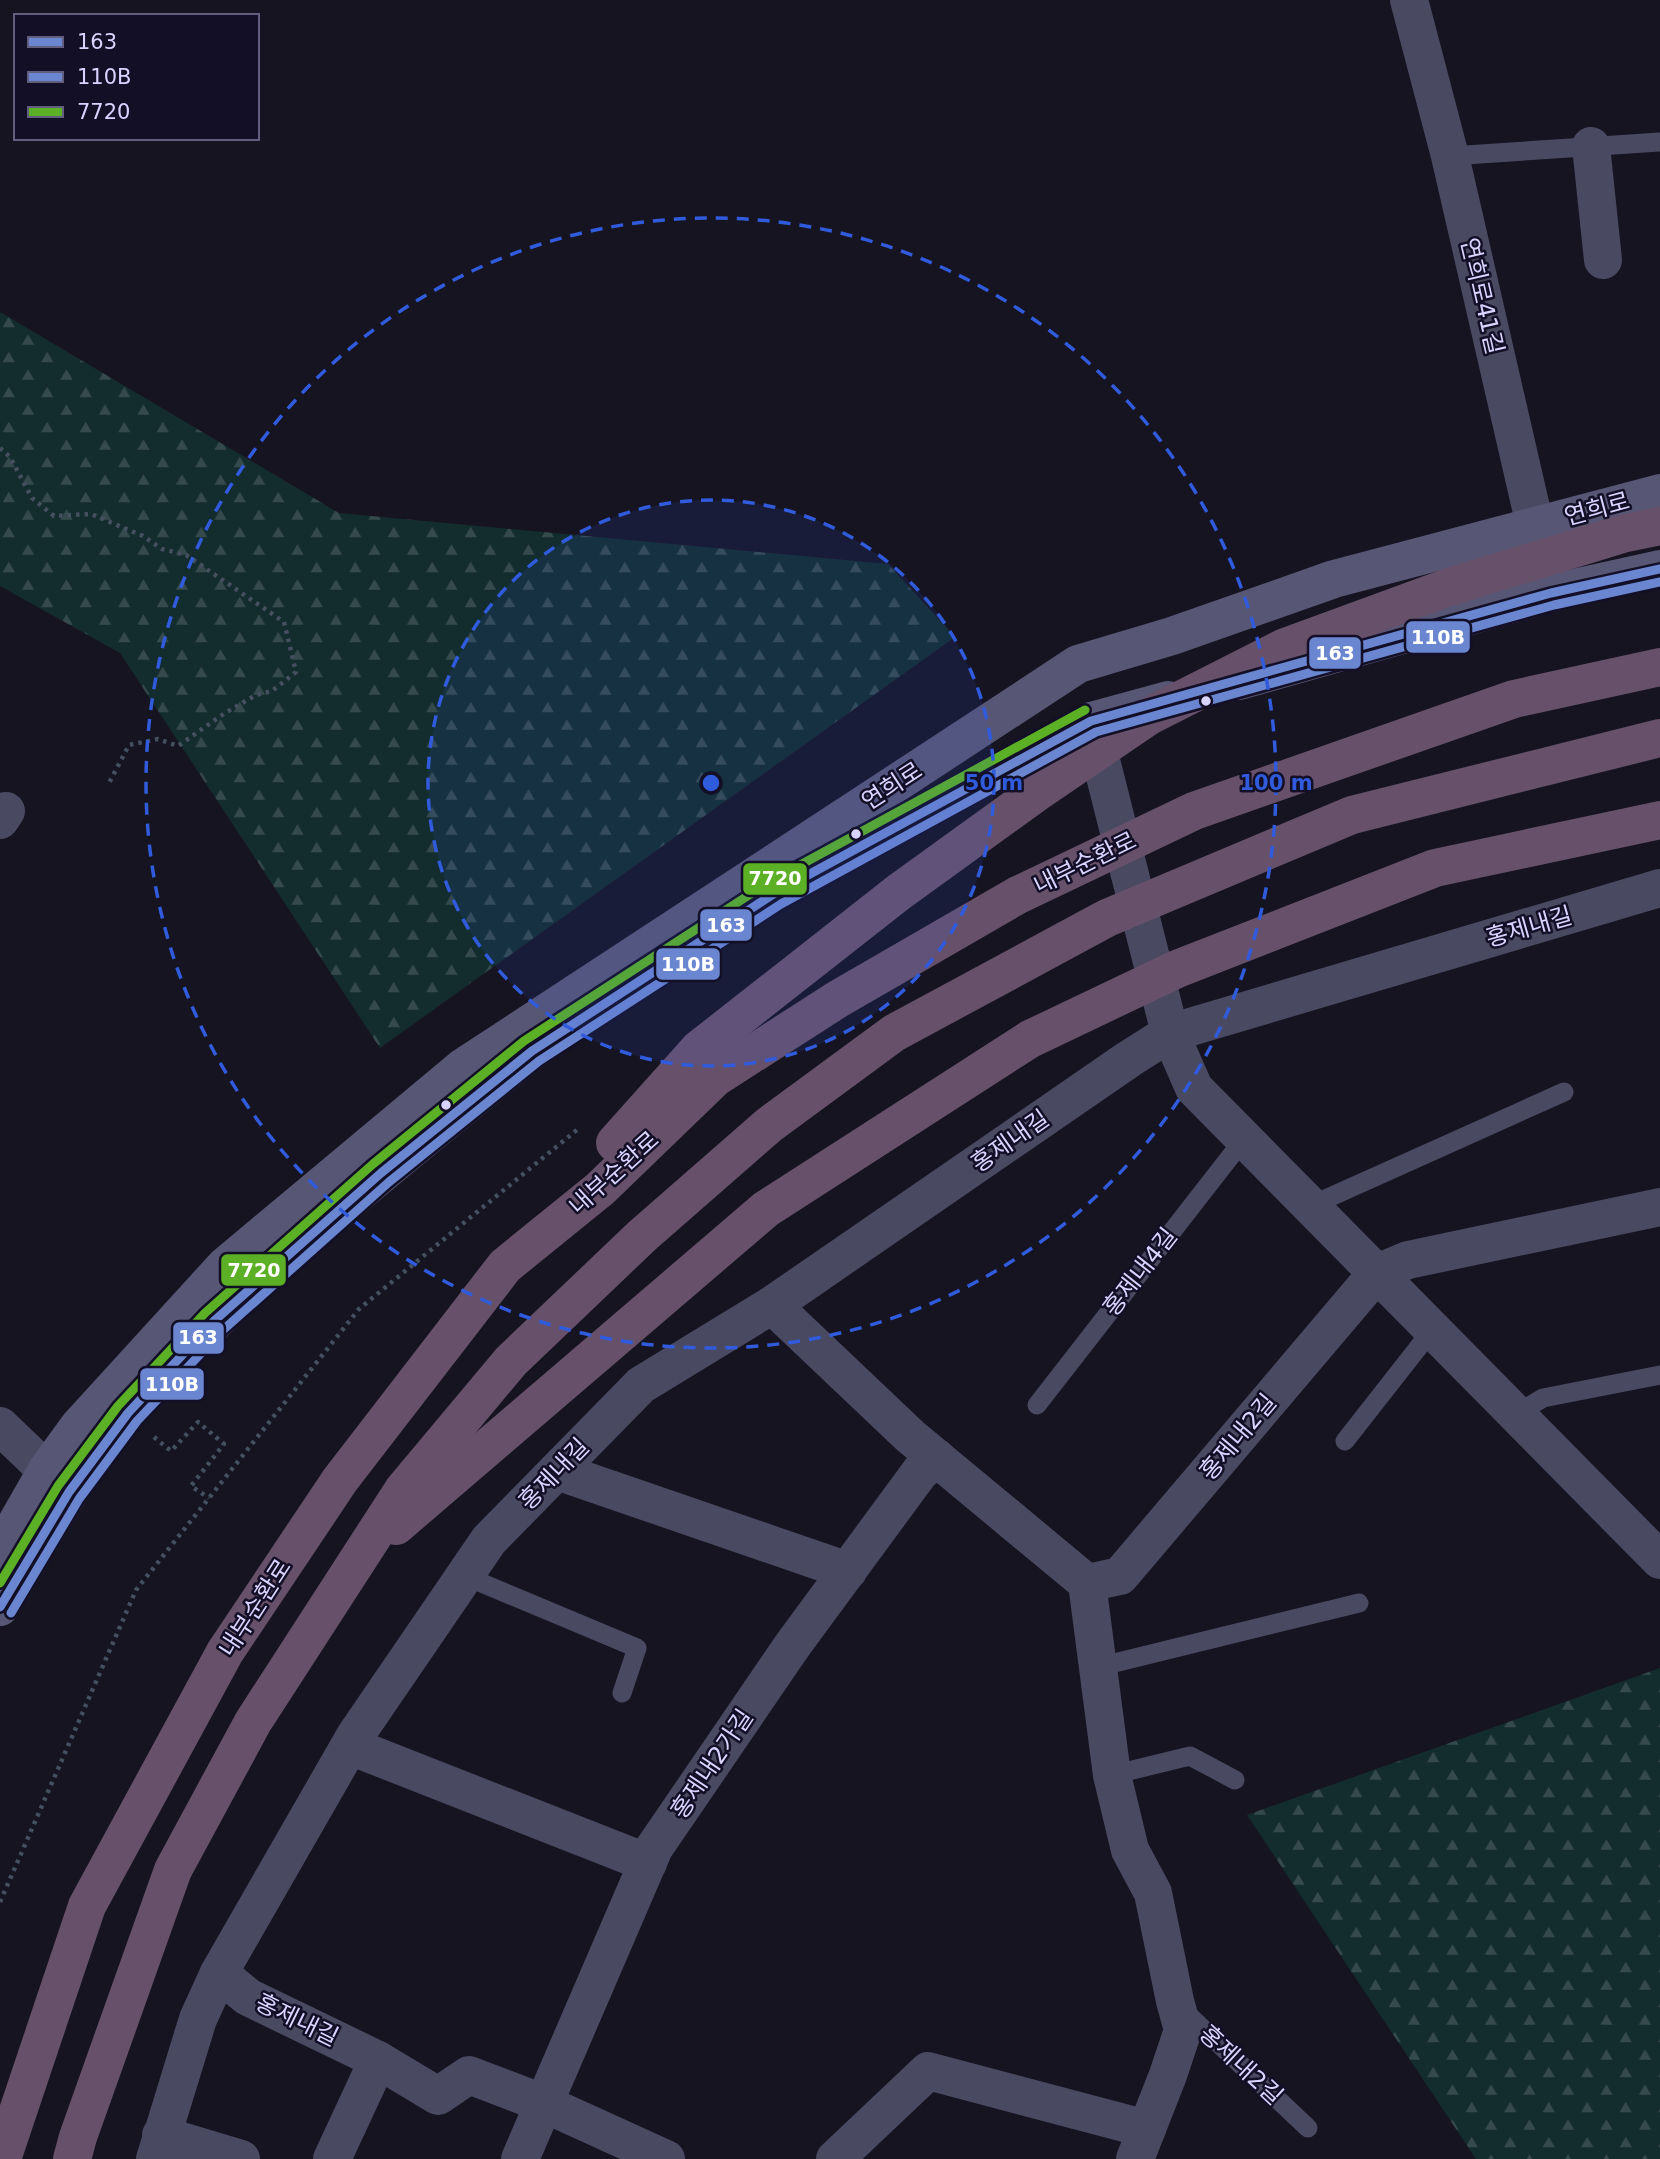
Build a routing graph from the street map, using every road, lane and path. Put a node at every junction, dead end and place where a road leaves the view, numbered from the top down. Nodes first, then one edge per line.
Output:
1 (1409, 0) edge
2 (1660, 142) edge
3 (1591, 146) junction
4 (1450, 156) junction
5 (1603, 260) dead end
6 (0, 448) edge
7 (1660, 492) edge
8 (1534, 525) junction
9 (1660, 526) edge
10 (1660, 569) edge
11 (1551, 593) junction
12 (1660, 667) edge
13 (1091, 721) junction
14 (1660, 738) edge
15 (109, 783) dead end
16 (1660, 820) edge
17 (1660, 888) edge
18 (1170, 1033) junction
19 (1564, 1092) dead end
20 (1244, 1139) junction
21 (1310, 1206) junction
22 (1660, 1208) edge
23 (505, 1266) junction
24 (1377, 1273) junction
25 (772, 1305) junction
26 (1432, 1330) junction
27 (1660, 1375) edge
28 (1037, 1405) dead end
29 (128, 1413) junction
30 (1516, 1414) junction
31 (0, 1426) edge
32 (1345, 1441) dead end
33 (937, 1458) junction
34 (557, 1471) junction
35 (58, 1481) junction
36 (209, 1498) dead end
37 (0, 1552) edge
38 (359, 1558) junction
39 (1660, 1560) edge
40 (848, 1571) junction
41 (465, 1576) junction
42 (1087, 1583) junction
43 (1359, 1603) dead end
44 (0, 1607) edge
45 (1098, 1667) junction
46 (622, 1693) dead end
47 (350, 1746) junction
48 (1112, 1775) junction
49 (1235, 1780) dead end
50 (648, 1863) junction
51 (219, 1973) junction
52 (1175, 2001) junction
53 (379, 2060) junction
54 (545, 2104) junction
55 (1308, 2128) dead end
56 (1141, 2144) edge
57 (158, 2147) edge
58 (2, 2159) edge
59 (72, 2159) edge
60 (241, 2159) edge
61 (332, 2159) edge
62 (520, 2159) edge
63 (666, 2159) edge
64 (835, 2159) edge

1 - 4 street, 연희로41길
2 - 3 lane
3 - 4 lane
3 - 5 street
4 - 8 street, 연희로41길
6 - 15 path
7 - 8 main road, 연희로
8 - 11 street, 연희로41길
8 - 35 main road, 연희로
9 - 23 highway
10 - 11 main road, 연희로
11 - 13 main road, 연희로
12 - 23 highway, 내부순환로
13 - 18 street
13 - 29 main road, 연희로
14 - 38 highway
16 - 38 highway
17 - 18 street, 홍제내길
18 - 20 street
18 - 25 street, 홍제내길
19 - 21 lane
20 - 21 street
20 - 28 lane, 홍제내4길
21 - 24 street
22 - 24 street
23 - 58 highway, 내부순환로
24 - 26 street
24 - 42 street, 홍제내2길
25 - 33 street
25 - 34 street, 홍제내길
26 - 30 street
26 - 32 lane
27 - 30 lane
29 - 35 main road, 연희로
29 - 36 path
30 - 39 street
31 - 35 street
33 - 40 street, 홍제내2가길
33 - 42 street
34 - 40 street
34 - 41 street, 홍제내길
35 - 37 main road, 연희로
35 - 44 main road, 연희로
38 - 59 highway
40 - 50 street, 홍제내2가길
41 - 46 lane
41 - 47 street, 홍제내길
42 - 45 street, 홍제내2길
43 - 45 lane
45 - 48 street, 홍제내2길
47 - 50 street
47 - 51 street, 홍제내길
48 - 49 lane
48 - 52 street, 홍제내2길
50 - 54 street, 홍제내2가길
51 - 53 street, 홍제내길
51 - 57 street, 홍제내길
52 - 55 lane, 홍제내2길
52 - 56 street, 홍제내2길
53 - 54 street, 홍제내길
53 - 61 street
54 - 62 street, 홍제내2가길
54 - 63 street
56 - 64 street
57 - 60 street, 홍제내길

